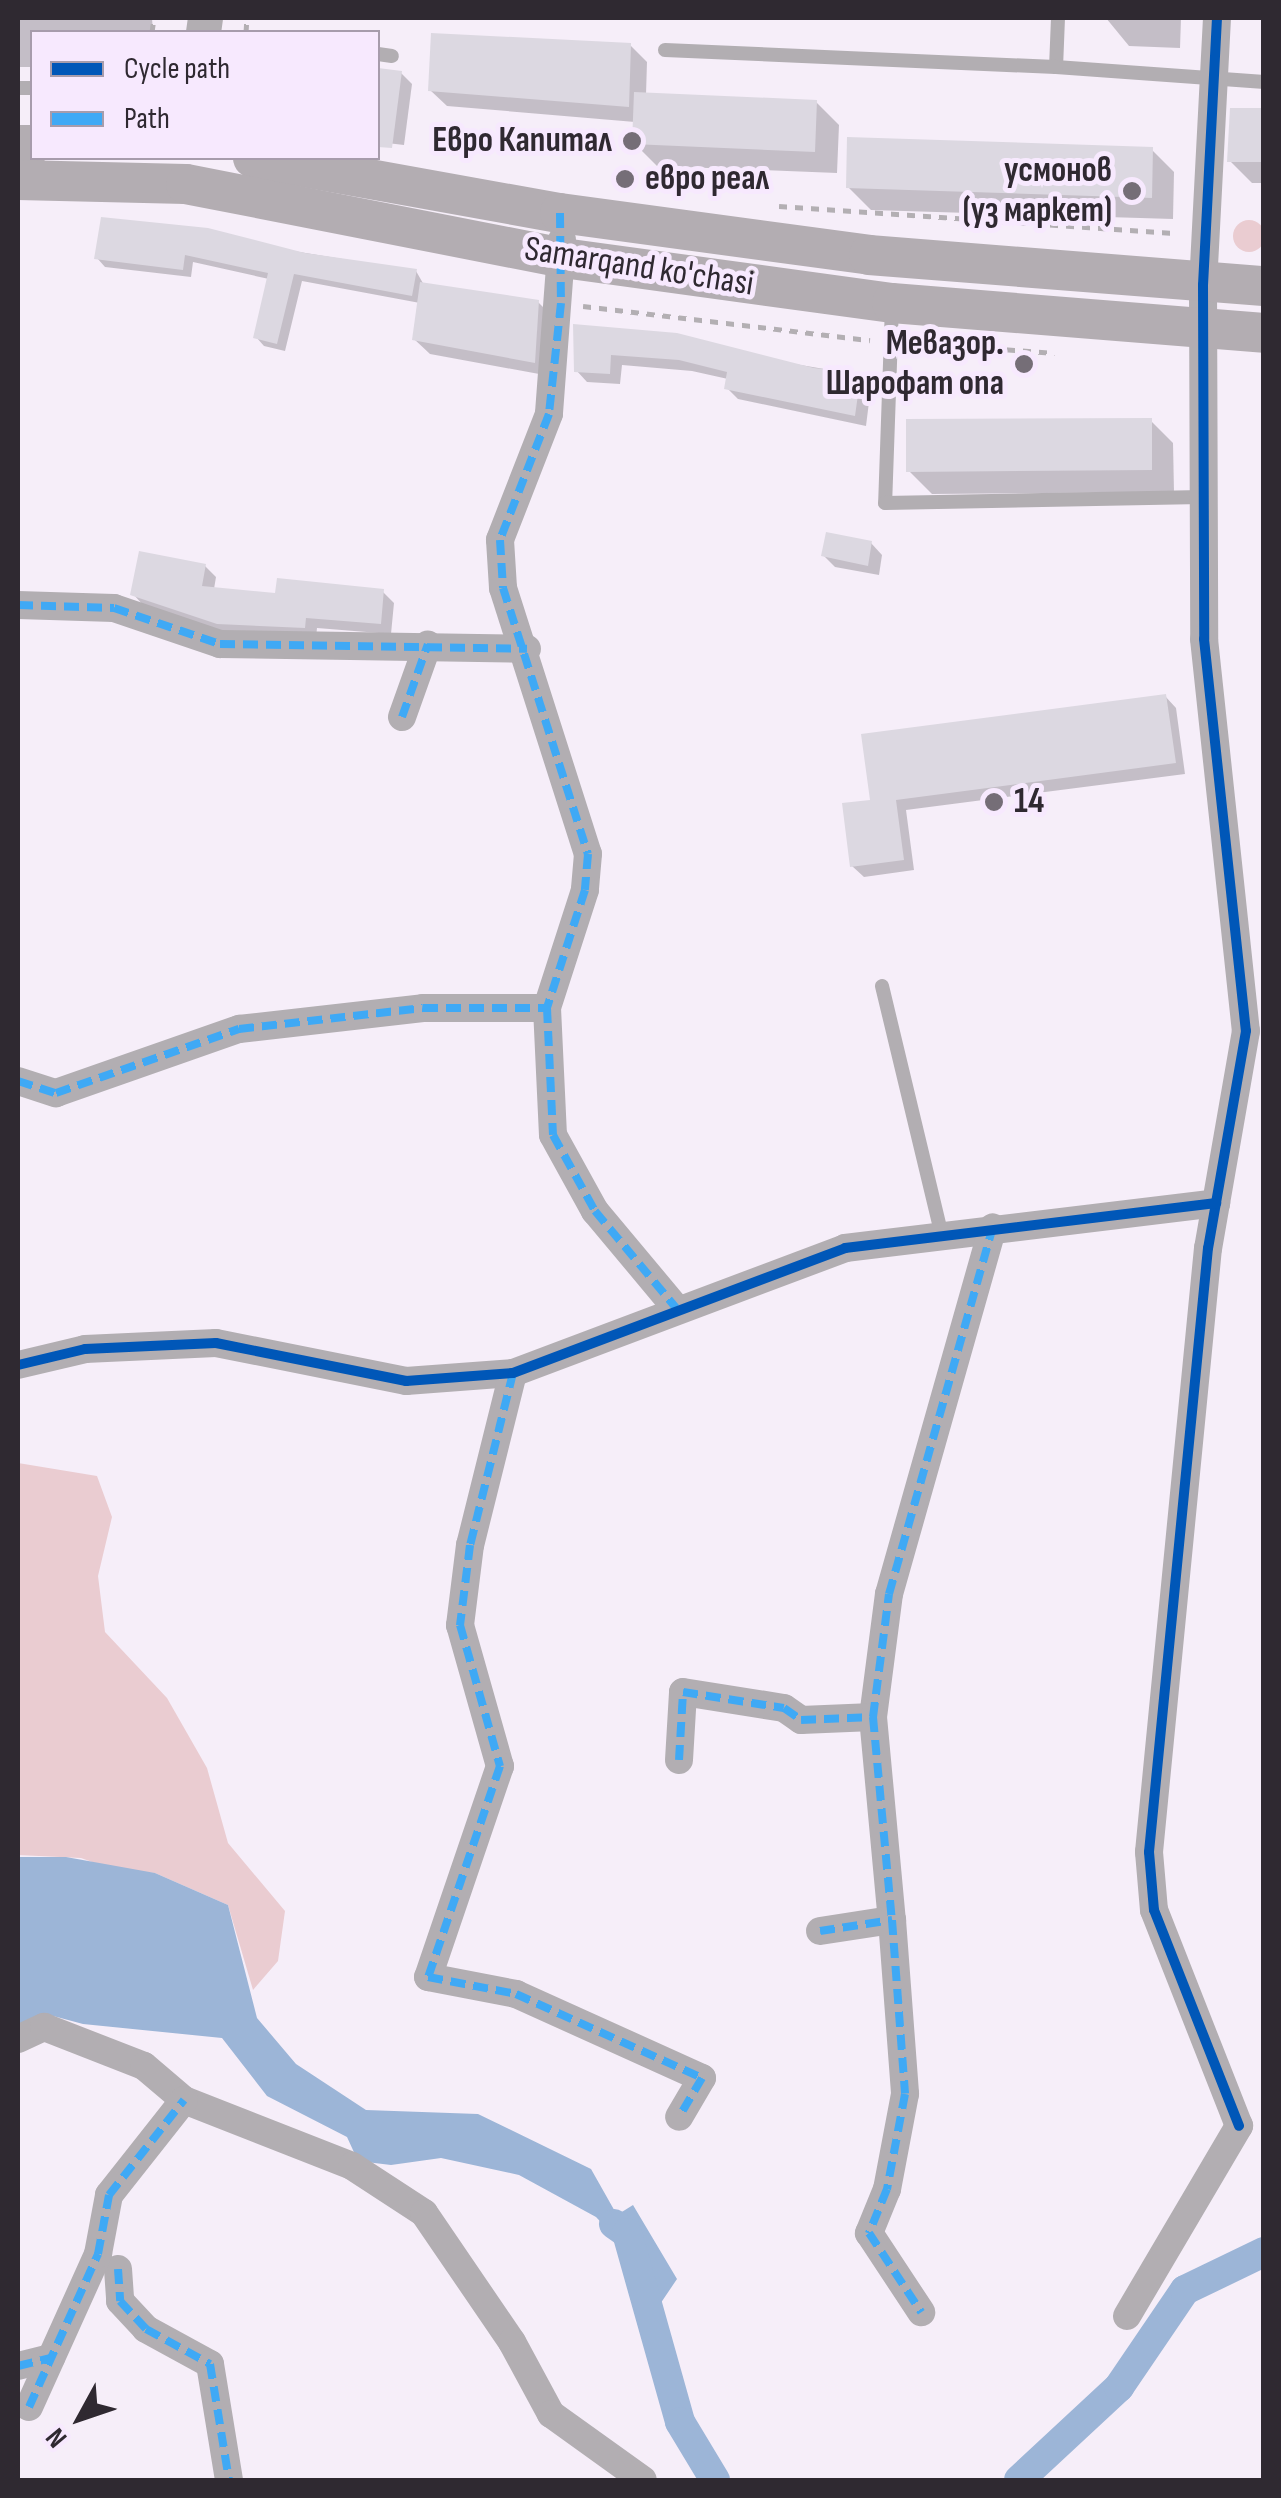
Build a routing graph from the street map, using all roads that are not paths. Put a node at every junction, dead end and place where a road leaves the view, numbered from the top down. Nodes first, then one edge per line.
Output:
1 (1058, 18) edge
2 (1217, 18) edge
3 (665, 50) dead end
4 (1056, 67) junction
5 (1214, 82) junction
6 (1264, 82) edge
7 (264, 160) edge
8 (187, 171) edge
9 (18, 180) edge
10 (560, 213) junction
11 (563, 258) junction
12 (1203, 286) junction
13 (1264, 286) edge
14 (892, 303) junction
15 (1203, 331) junction
16 (1264, 332) edge
17 (1202, 497) junction
18 (18, 605) edge
19 (428, 644) junction
20 (527, 649) junction
21 (402, 717) dead end
22 (882, 986) dead end
23 (547, 1008) junction
24 (1252, 1057) edge
25 (18, 1081) edge
26 (1216, 1202) junction
27 (993, 1227) junction
28 (942, 1232) junction
29 (676, 1308) junction
30 (18, 1365) edge
31 (513, 1373) junction
32 (873, 1717) junction
33 (679, 1760) dead end
34 (892, 1920) junction
35 (820, 1931) dead end
36 (18, 2039) edge
37 (184, 2100) junction
38 (679, 2117) dead end
39 (1252, 2128) edge
40 (118, 2269) dead end
41 (920, 2312) dead end
42 (1127, 2316) dead end
43 (52, 2358) junction
44 (18, 2366) edge
45 (30, 2407) dead end
46 (228, 2480) edge
47 (643, 2480) edge

1 - 4 lane
2 - 5 street
3 - 4 lane
4 - 5 lane
5 - 6 lane
5 - 12 street
7 - 10 main road, Samarqand ko'chasi
8 - 9 main road, Samarqand ko'chasi
8 - 11 main road, Samarqand ko'chasi
10 - 11 street
10 - 12 main road, Samarqand ko'chasi
11 - 14 main road, Samarqand ko'chasi
11 - 20 street
12 - 13 main road, Samarqand ko'chasi
12 - 15 street
14 - 15 main road, Samarqand ko'chasi
14 - 17 lane
15 - 16 main road, Samarqand ko'chasi
15 - 17 street
17 - 24 street
18 - 19 street
19 - 20 street
19 - 21 street
20 - 23 street
22 - 28 lane
23 - 25 street
23 - 29 street
24 - 26 street
26 - 27 street
26 - 39 street
27 - 28 street
27 - 32 street
28 - 29 street
29 - 31 street
30 - 31 street
31 - 38 street
32 - 33 street
32 - 34 street
34 - 35 street
34 - 41 street
36 - 37 street
37 - 43 street
37 - 47 street
39 - 42 street
40 - 46 street
43 - 44 street
43 - 45 street

